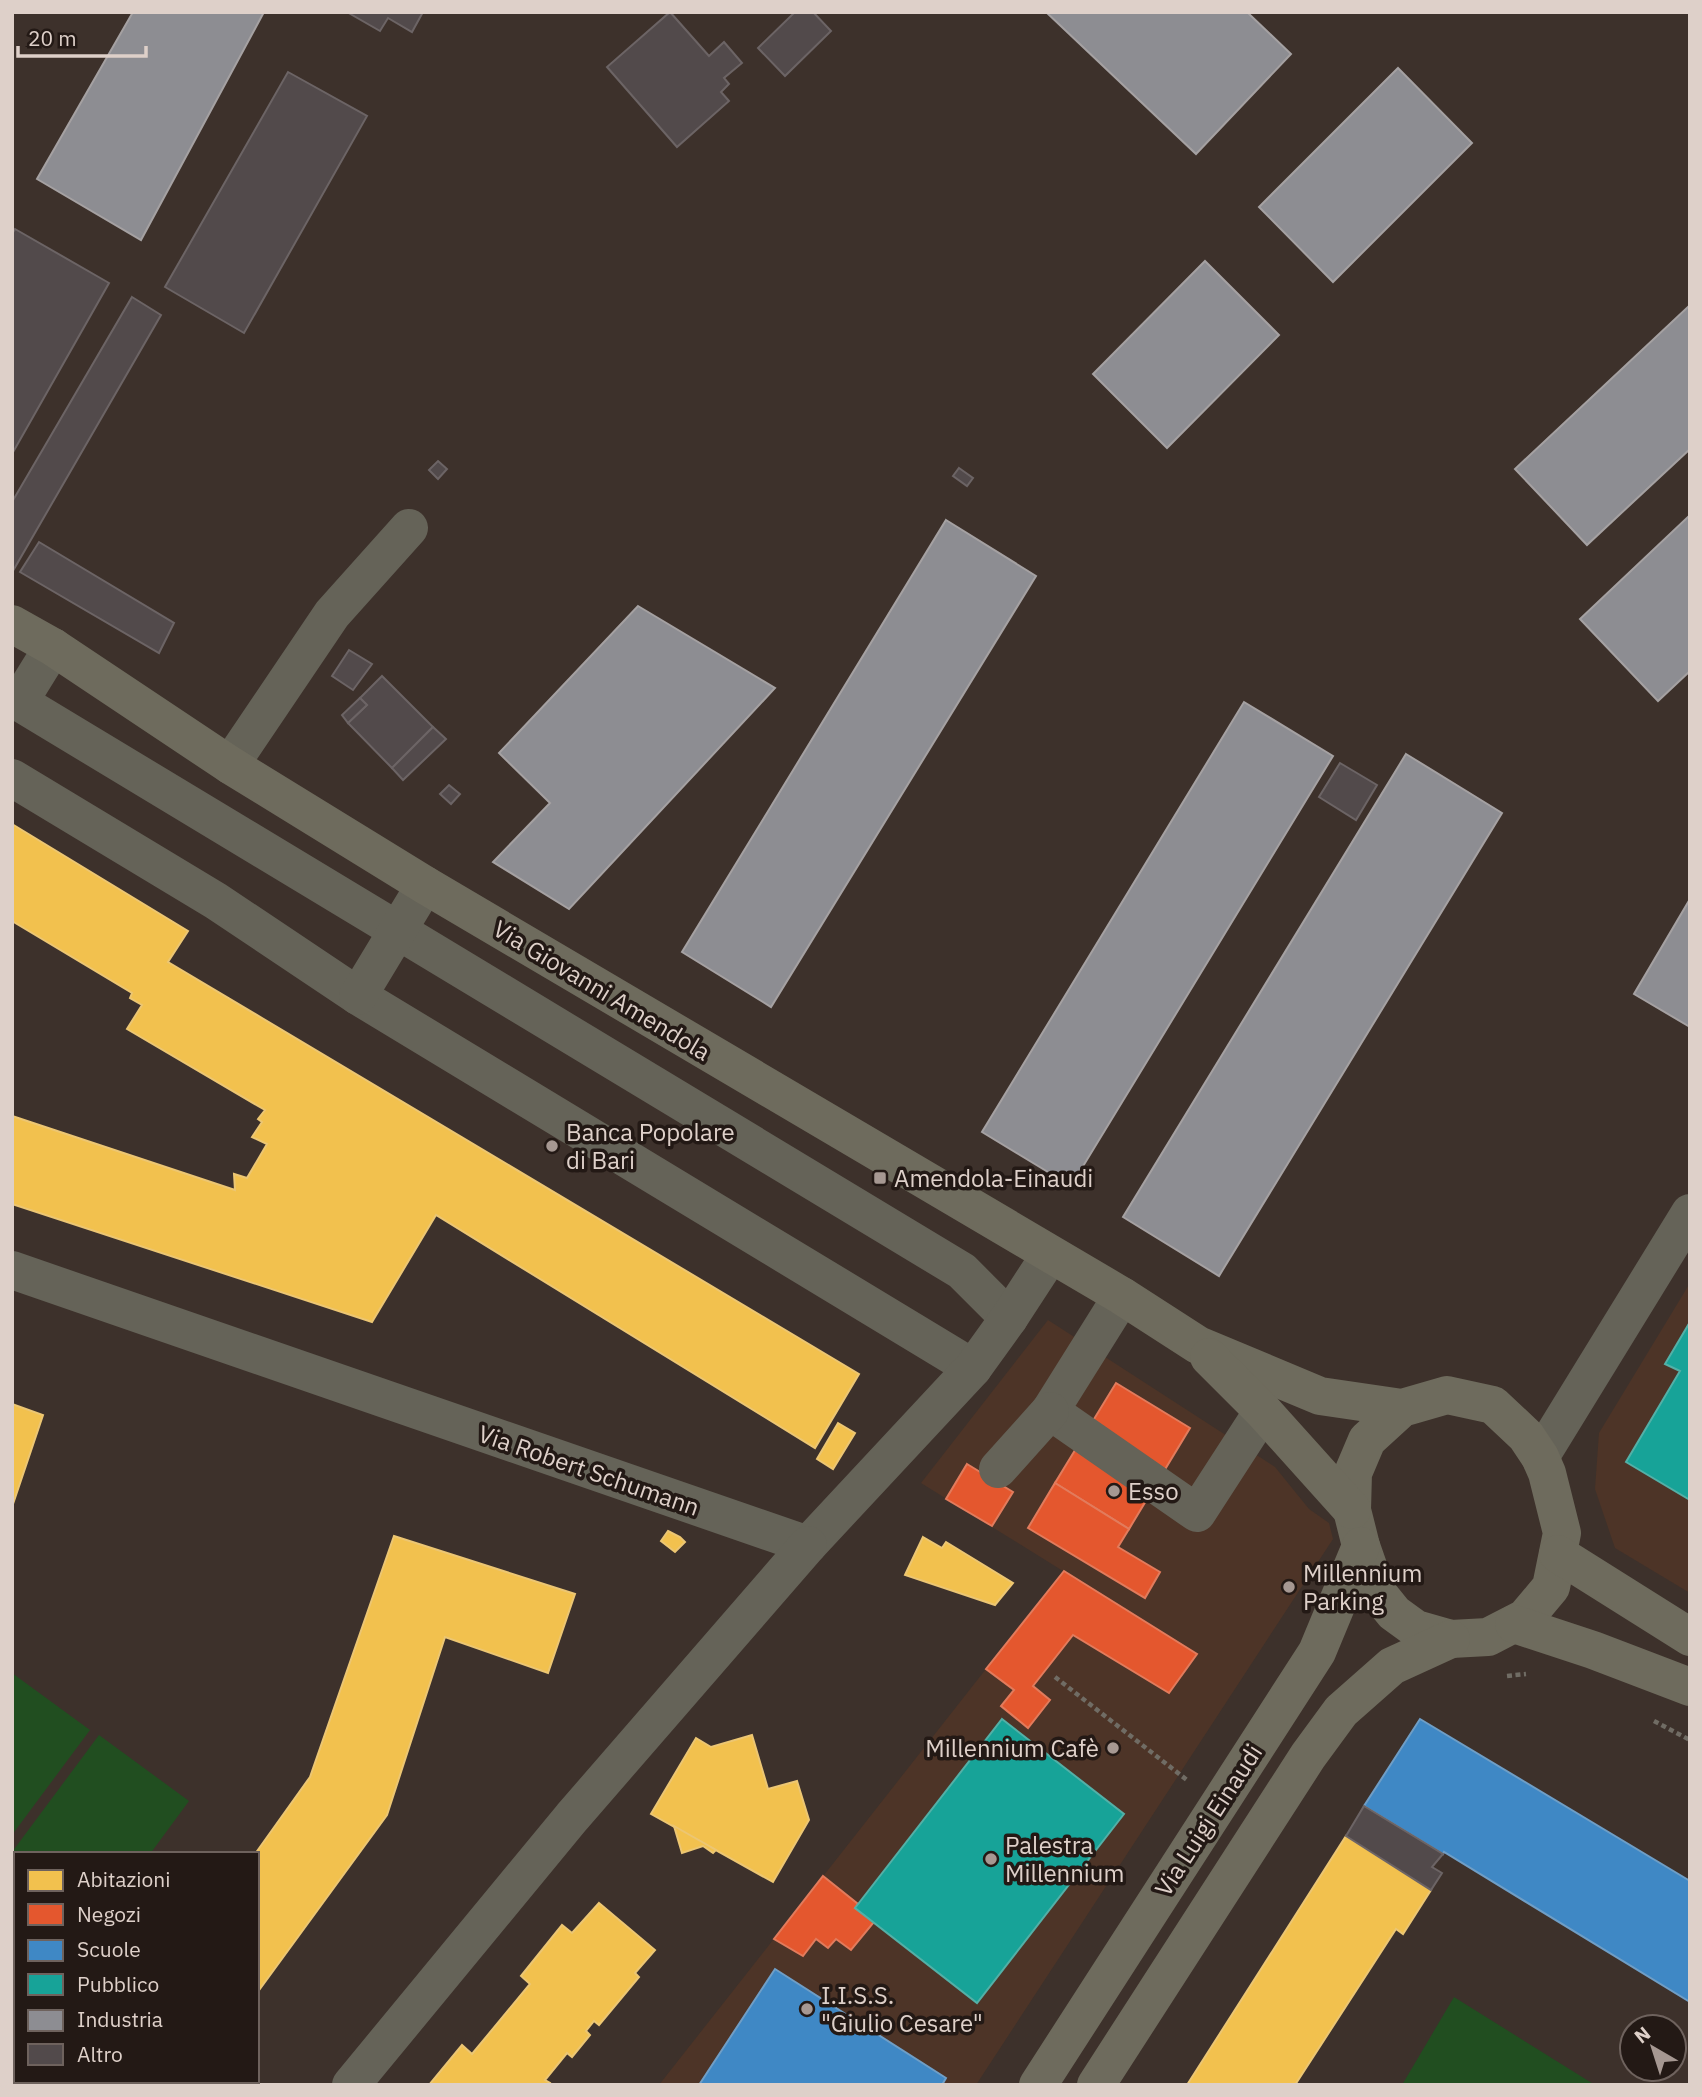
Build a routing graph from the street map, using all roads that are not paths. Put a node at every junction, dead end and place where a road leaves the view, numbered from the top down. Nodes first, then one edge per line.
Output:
1 (409, 528) dead end
2 (12, 624) edge
3 (53, 647) junction
4 (16, 707) edge
5 (230, 765) junction
6 (12, 778) edge
7 (425, 885) junction
8 (397, 930) junction
9 (358, 996) junction
10 (1690, 1213) edge
11 (1050, 1255) junction
12 (12, 1270) edge
13 (1122, 1296) junction
14 (1009, 1318) junction
15 (1198, 1345) junction
16 (973, 1368) junction
17 (1402, 1408) junction
18 (1050, 1411) junction
19 (1263, 1411) junction
20 (1540, 1457) junction
21 (998, 1469) dead end
22 (1356, 1528) junction
23 (808, 1545) junction
24 (1558, 1554) junction
25 (1514, 1624) junction
26 (1690, 1637) edge
27 (1451, 1639) junction
28 (1690, 1687) edge
29 (351, 2085) edge
30 (1038, 2085) edge
31 (1096, 2085) edge

1 - 5 street
2 - 3 main road, Via Giovanni Amendola
3 - 4 street
3 - 5 main road, Via Giovanni Amendola
4 - 8 street
5 - 7 main road, Via Giovanni Amendola
6 - 9 street
7 - 8 street
7 - 11 main road, Via Giovanni Amendola
8 - 9 street
8 - 14 street
9 - 16 street
10 - 20 street
11 - 13 main road, Via Giovanni Amendola
11 - 14 street
12 - 23 street, Via Robert Schumann
13 - 15 main road, Via Giovanni Amendola
13 - 18 street
14 - 16 street
15 - 17 main road, Via Giovanni Amendola
15 - 19 main road, Via Giovanni Amendola
16 - 23 street
17 - 20 main road, Via Giovanni Amendola
17 - 22 main road, Via Giovanni Amendola
18 - 19 street
18 - 21 street
19 - 22 main road, Via Giovanni Amendola
20 - 24 main road, Via Giovanni Amendola
22 - 27 main road, Via Giovanni Amendola
22 - 30 main road, Via Luigi Einaudi
23 - 29 street
24 - 25 main road, Via Giovanni Amendola
24 - 26 main road
25 - 27 main road, Via Giovanni Amendola
25 - 28 main road
27 - 31 main road, Via Luigi Einaudi

